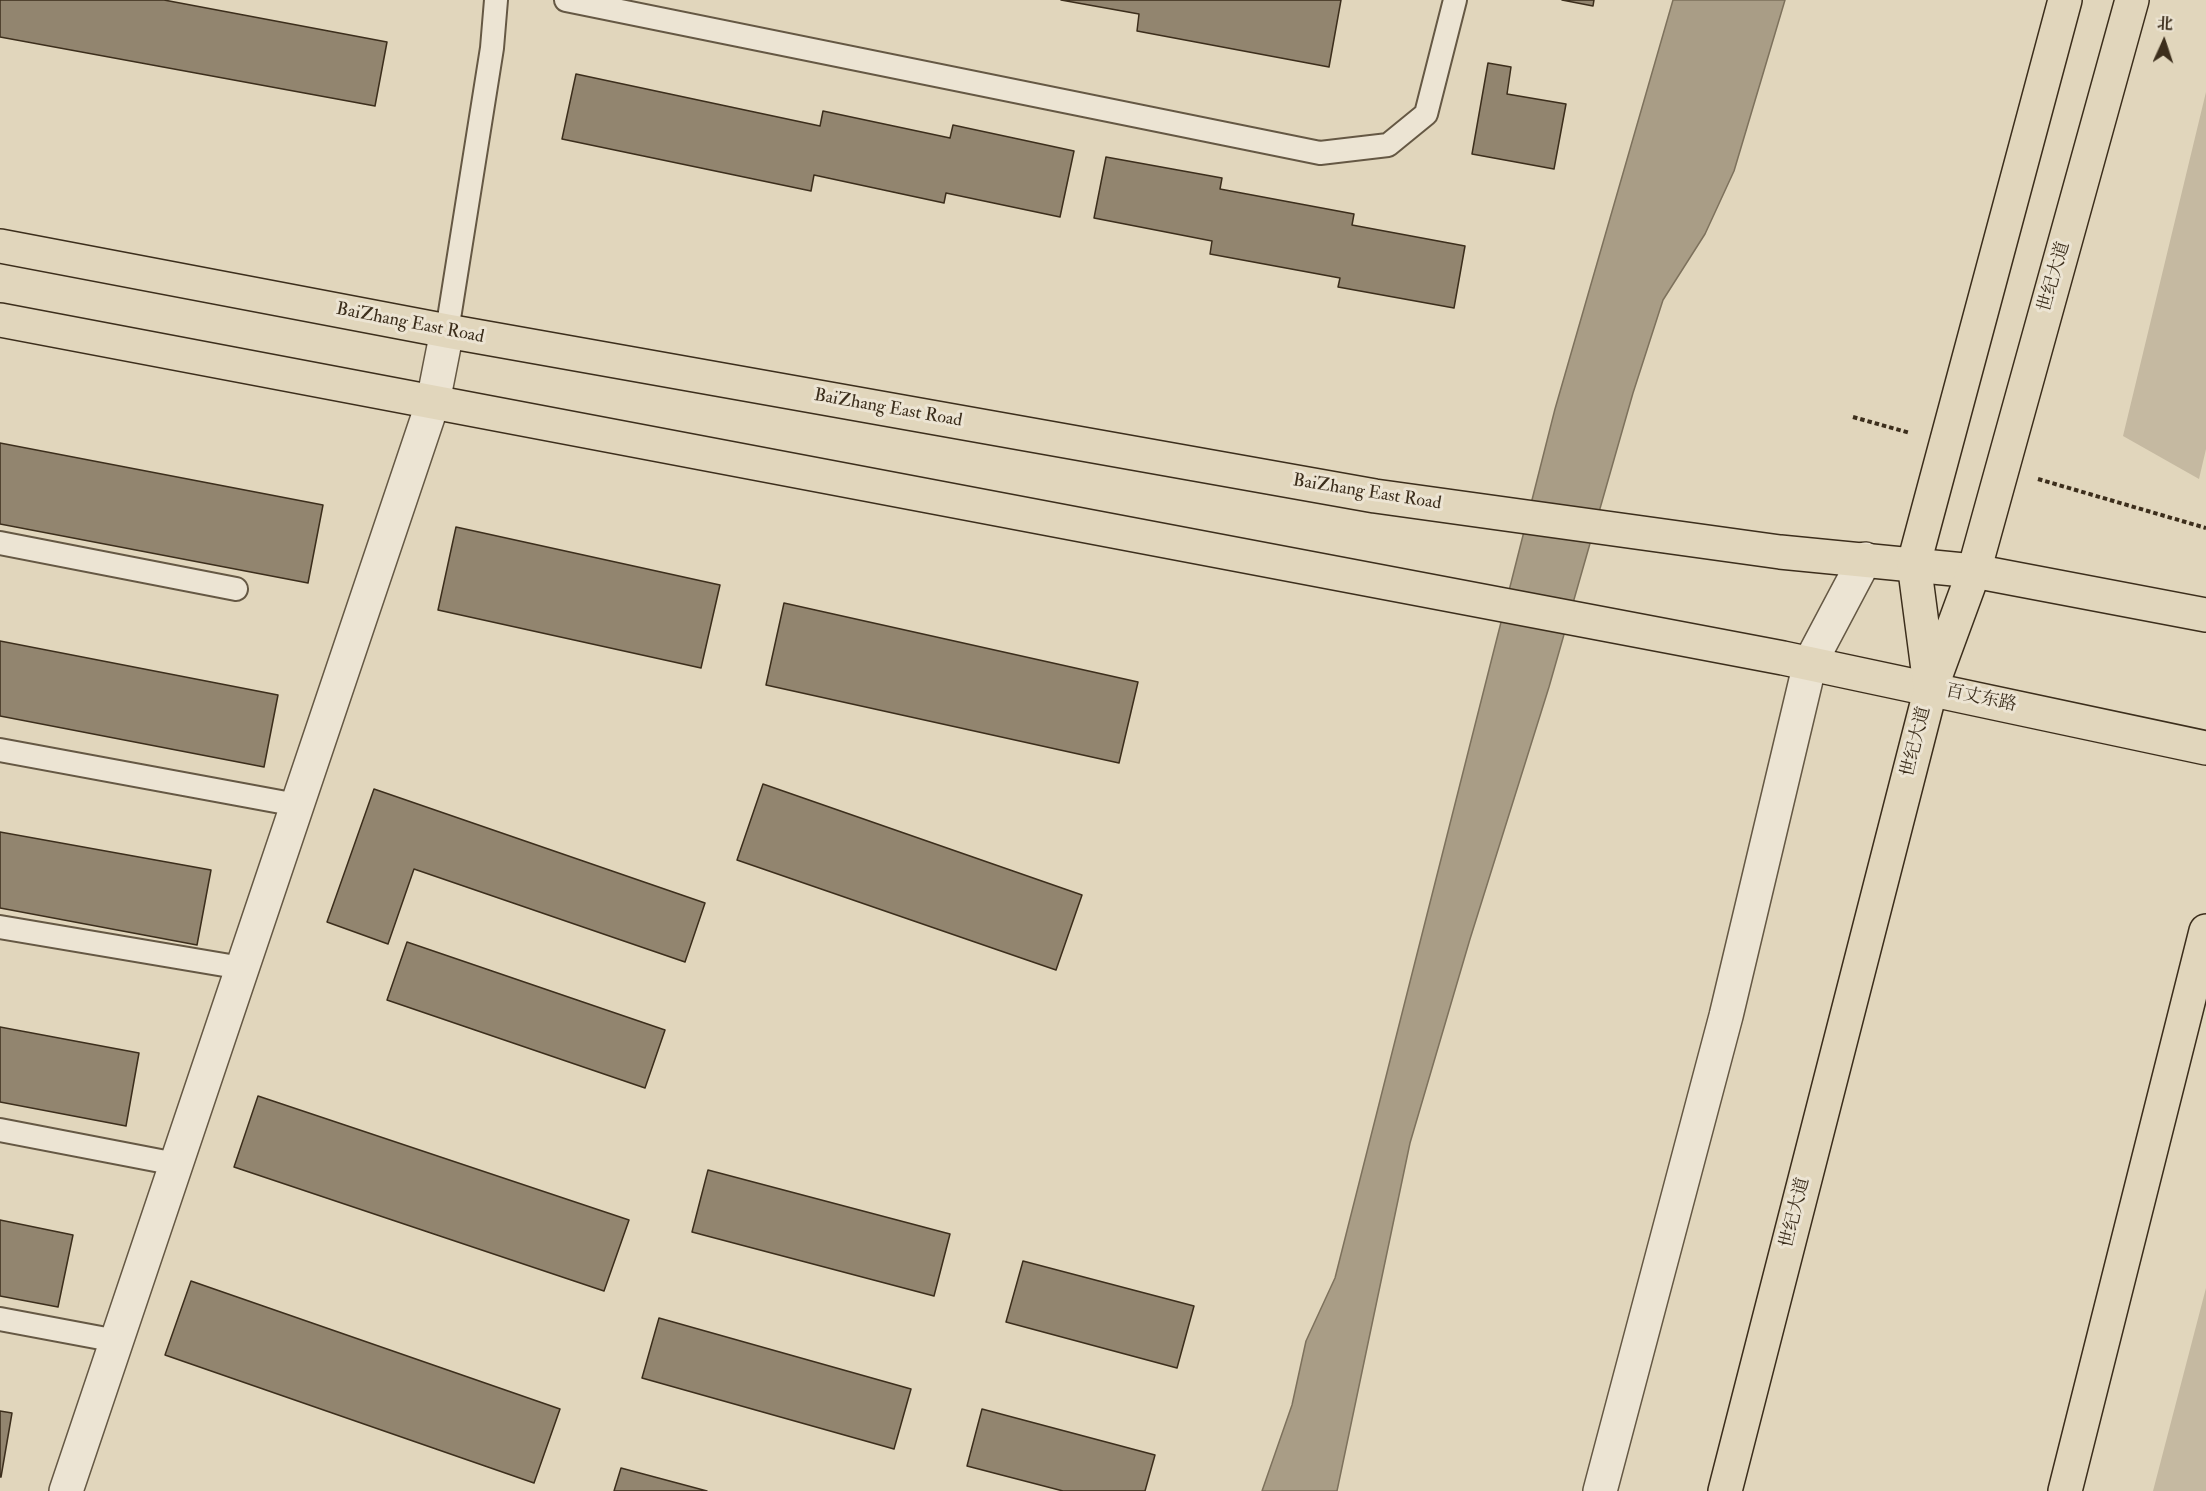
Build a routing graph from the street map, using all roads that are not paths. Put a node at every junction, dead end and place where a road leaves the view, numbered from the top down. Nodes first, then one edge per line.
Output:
1 (496, 0) edge
2 (566, 0) edge
3 (1455, 0) edge
4 (2065, 0) edge
5 (2133, 0) edge
6 (0, 246) edge
7 (0, 320) edge
8 (447, 331) junction
9 (433, 402) junction
10 (0, 543) edge
11 (1865, 559) junction
12 (1914, 563) junction
13 (1974, 571) junction
14 (236, 589) dead end
15 (2206, 615) edge
16 (1810, 663) junction
17 (1931, 688) junction
18 (2206, 748) edge
19 (0, 750) edge
20 (297, 805) junction
21 (0, 927) edge
22 (2206, 931) edge
23 (242, 968) junction
24 (0, 1130) edge
25 (176, 1164) junction
26 (0, 1319) edge
27 (117, 1341) junction
28 (66, 1491) edge
29 (1600, 1491) edge
30 (1725, 1491) edge
31 (2065, 1491) edge

1 - 8 lane
2 - 3 lane
4 - 12 main road
5 - 13 main road, 世纪大道
6 - 8 main road, BaiZhang East Road
7 - 9 main road
8 - 9 street
8 - 11 main road, BaiZhang East Road
9 - 16 main road, 百丈东路
9 - 20 street
10 - 14 lane
11 - 12 main road, BaiZhang East Road
11 - 16 street
12 - 13 main road, BaiZhang East Road
12 - 17 main road
13 - 15 main road, BaiZhang East Road
13 - 17 main road, 世纪大道
16 - 17 main road, 百丈东路
16 - 29 street
17 - 18 main road, 百丈东路
17 - 30 main road, 世纪大道
19 - 20 lane
20 - 23 street
21 - 23 lane
22 - 31 main road
23 - 25 street
24 - 25 lane
25 - 27 street
26 - 27 lane
27 - 28 street

